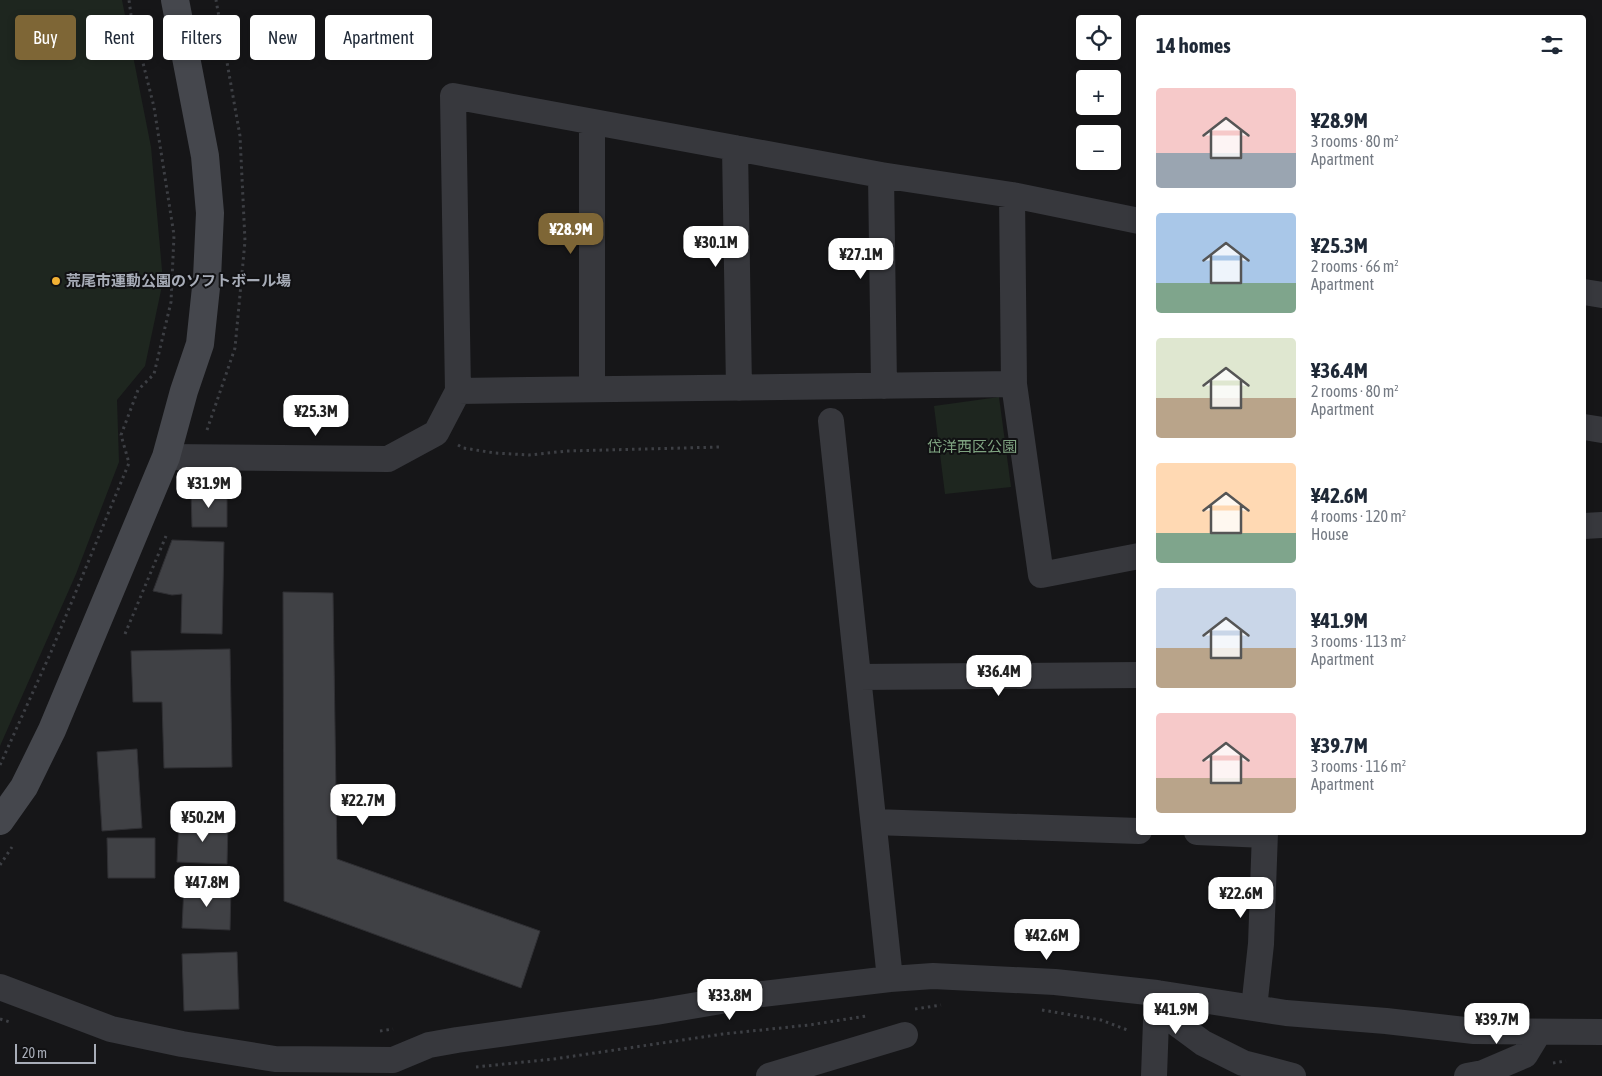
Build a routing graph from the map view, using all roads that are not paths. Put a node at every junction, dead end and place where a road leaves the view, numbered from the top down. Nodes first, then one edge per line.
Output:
1 (175, 0) edge
2 (592, 122) junction
3 (735, 148) junction
4 (880, 175) junction
5 (1012, 195) junction
6 (1136, 220) edge
7 (1586, 292) edge
8 (1602, 295) edge
9 (1014, 384) junction
10 (884, 386) junction
11 (739, 388) junction
12 (592, 389) junction
13 (458, 391) junction
14 (831, 421) dead end
15 (1586, 427) edge
16 (1602, 430) edge
17 (166, 457) junction
18 (1602, 525) edge
19 (1586, 526) edge
20 (1136, 557) edge
21 (1136, 675) edge
22 (858, 677) junction
23 (0, 821) edge
24 (874, 822) junction
25 (1136, 831) edge
26 (1265, 835) edge
27 (890, 979) junction
28 (0, 987) edge
29 (1157, 993) junction
30 (1254, 1008) junction
31 (1539, 1032) junction
32 (1602, 1032) edge
33 (905, 1035) dead end
34 (396, 1068) edge
35 (769, 1076) edge
36 (1154, 1076) edge
37 (1293, 1076) edge
38 (1466, 1076) edge

1 - 17 street
2 - 3 street
2 - 12 street
2 - 13 street
3 - 4 street
3 - 11 street
4 - 5 street
4 - 10 street
5 - 6 street
5 - 9 street
7 - 8 street
9 - 10 street
9 - 20 street
10 - 11 street
11 - 12 street
12 - 13 street
13 - 17 street
14 - 22 street
15 - 16 street
17 - 23 street
18 - 19 street
21 - 22 street
22 - 24 street
24 - 25 street
24 - 27 street
26 - 30 street
27 - 29 street
27 - 34 street
28 - 34 street
29 - 30 street
29 - 36 street
29 - 37 street
30 - 31 street
31 - 32 street
31 - 38 street
33 - 35 street

